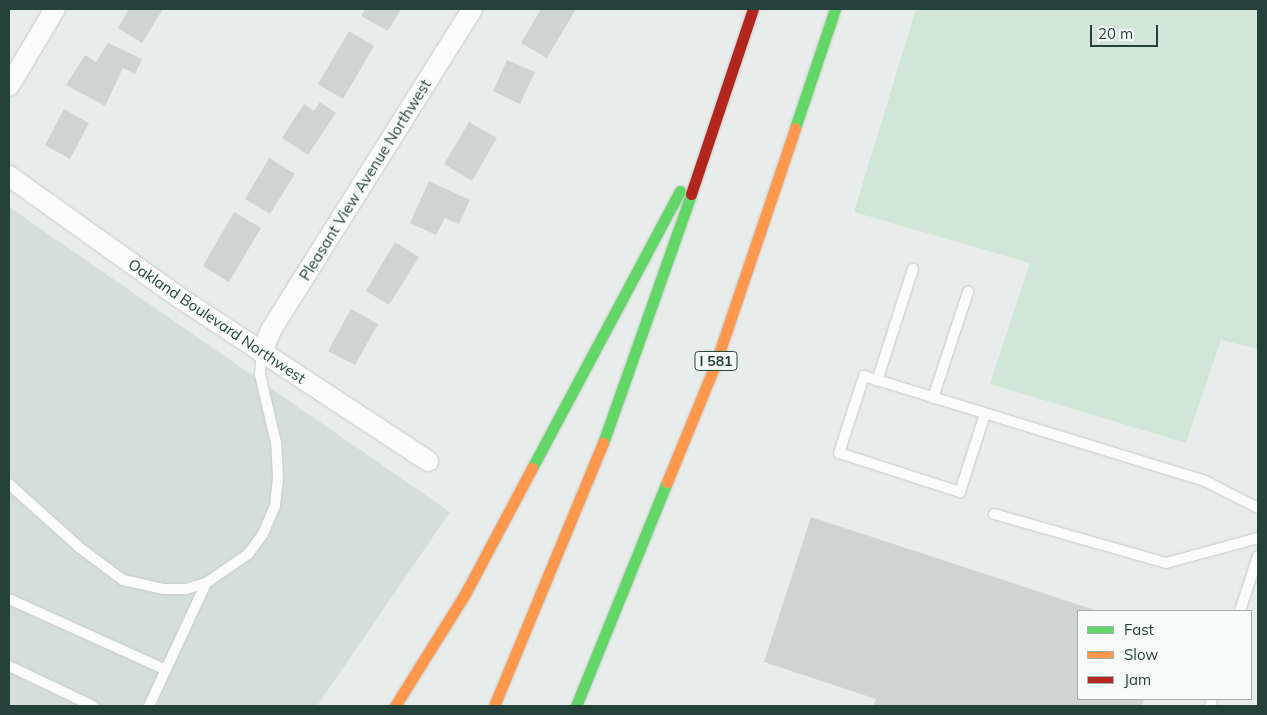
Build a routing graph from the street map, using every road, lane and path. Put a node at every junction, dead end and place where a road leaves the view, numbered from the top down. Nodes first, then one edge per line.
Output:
1 (55, 9) edge
2 (472, 9) edge
3 (754, 9) edge
4 (836, 9) edge
5 (9, 86) edge
6 (711, 138) junction
7 (9, 176) edge
8 (913, 268) dead end
9 (968, 292) dead end
10 (262, 353) junction
11 (877, 381) junction
12 (933, 398) junction
13 (985, 414) junction
14 (428, 461) dead end
15 (9, 484) edge
16 (1258, 508) edge
17 (994, 514) dead end
18 (1258, 538) edge
19 (1258, 556) edge
20 (206, 584) junction
21 (9, 599) edge
22 (1240, 610) edge
23 (9, 666) edge
24 (166, 670) junction
25 (93, 706) edge
26 (149, 706) edge
27 (395, 706) edge
28 (494, 706) edge
29 (576, 706) edge

1 - 5 street
2 - 10 street, Pleasant View Avenue Northwest
3 - 6 highway
4 - 29 highway, I 581
6 - 27 highway
6 - 28 highway
7 - 10 street, Oakland Boulevard Northwest
8 - 11 lane
9 - 12 lane
10 - 14 street, Oakland Boulevard Northwest
10 - 20 lane
11 - 12 lane
11 - 13 lane
12 - 13 lane
13 - 16 lane
15 - 20 lane
17 - 18 lane
19 - 22 lane
20 - 24 lane
21 - 24 lane
23 - 25 lane
24 - 26 lane

